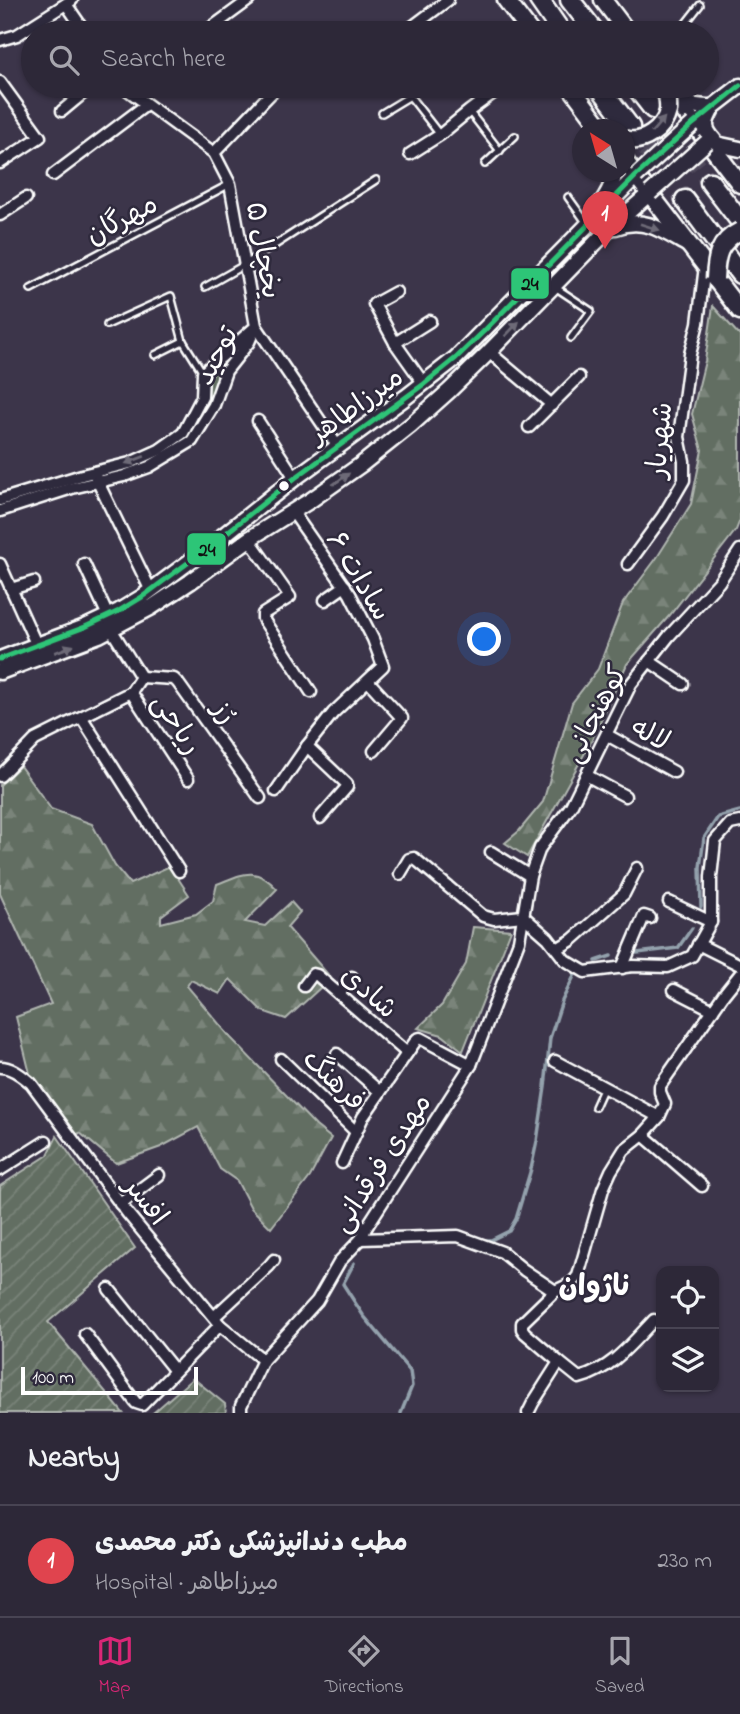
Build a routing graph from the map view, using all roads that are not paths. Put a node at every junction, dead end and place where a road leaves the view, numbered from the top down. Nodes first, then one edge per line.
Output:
1 (249, 0) edge
2 (448, 0) edge
3 (506, 0) edge
4 (539, 0) edge
5 (570, 0) edge
6 (603, 0) edge
7 (69, 2) edge
8 (700, 5) dead end
9 (38, 21) edge
10 (79, 21) edge
11 (220, 21) edge
12 (420, 21) edge
13 (522, 21) edge
14 (554, 21) edge
15 (587, 21) edge
16 (619, 21) edge
17 (687, 21) edge
18 (21, 32) edge
19 (0, 40) edge
20 (0, 82) edge
21 (740, 86) edge
22 (78, 98) edge
23 (139, 98) edge
24 (267, 98) edge
25 (407, 98) edge
26 (412, 98) edge
27 (487, 98) edge
28 (579, 98) edge
29 (606, 98) edge
30 (644, 98) edge
31 (668, 98) edge
32 (674, 98) edge
33 (677, 98) edge
34 (146, 105) junction
35 (713, 107) junction
36 (653, 109) tunnel mouth
37 (62, 111) dead end
38 (469, 111) junction
39 (382, 113) dead end
40 (596, 119) edge
41 (619, 119) edge
42 (693, 124) junction
43 (440, 135) junction
44 (515, 136) dead end
45 (635, 140) edge
46 (713, 143) junction
47 (740, 149) edge
48 (500, 151) junction
49 (214, 153) junction
50 (410, 154) dead end
51 (0, 163) edge
52 (485, 164) dead end
53 (53, 175) dead end
54 (636, 176) junction
55 (376, 180) dead end
56 (612, 182) edge
57 (710, 182) tunnel mouth
58 (230, 184) junction
59 (740, 184) edge
60 (650, 193) junction
61 (568, 197) dead end
62 (26, 198) dead end
63 (685, 200) tunnel mouth
64 (0, 215) edge
65 (740, 221) edge
66 (588, 225) junction
67 (608, 230) junction
68 (740, 231) edge
69 (690, 246) junction
70 (244, 265) junction
71 (705, 265) junction
72 (735, 267) edge
73 (715, 279) junction
74 (740, 280) edge
75 (554, 286) junction
76 (205, 287) dead end
77 (31, 289) dead end
78 (396, 292) dead end
79 (740, 311) edge
80 (430, 321) dead end
81 (107, 325) dead end
82 (256, 326) junction
83 (571, 338) dead end
84 (183, 341) junction
85 (395, 343) junction
86 (489, 352) junction
87 (155, 355) dead end
88 (203, 373) junction
89 (579, 377) dead end
90 (424, 384) junction
91 (202, 397) junction
92 (214, 405) junction
93 (552, 405) junction
94 (394, 406) junction
95 (258, 421) dead end
96 (411, 425) junction
97 (529, 427) dead end
98 (184, 433) junction
99 (192, 441) junction
100 (338, 447) junction
101 (95, 477) junction
102 (295, 478) junction
103 (0, 500) edge
104 (311, 500) junction
105 (0, 511) edge
106 (292, 511) junction
107 (248, 539) junction
108 (740, 550) edge
109 (0, 564) edge
110 (84, 564) dead end
111 (628, 564) dead end
112 (34, 582) dead end
113 (345, 586) junction
114 (11, 589) junction
115 (151, 591) junction
116 (325, 600) dead end
117 (109, 623) junction
118 (37, 646) junction
119 (0, 659) edge
120 (649, 661) junction
121 (0, 672) edge
122 (141, 677) junction
123 (368, 681) junction
124 (683, 684) dead end
125 (131, 692) junction
126 (311, 692) dead end
127 (82, 718) junction
128 (607, 734) junction
129 (307, 746) junction
130 (374, 751) dead end
131 (674, 772) dead end
132 (586, 775) junction
133 (0, 776) edge
134 (188, 779) dead end
135 (276, 791) dead end
136 (625, 796) dead end
137 (260, 798) dead end
138 (320, 818) dead end
139 (740, 822) edge
140 (491, 852) dead end
141 (637, 868) dead end
142 (179, 871) dead end
143 (400, 874) dead end
144 (530, 876) junction
145 (669, 902) dead end
146 (523, 916) junction
147 (650, 918) dead end
148 (711, 922) junction
149 (698, 944) junction
150 (557, 950) junction
151 (740, 965) edge
152 (622, 968) junction
153 (740, 974) edge
154 (352, 977) dead end
155 (304, 986) dead end
156 (674, 990) dead end
157 (339, 994) junction
158 (713, 1010) junction
159 (407, 1053) junction
160 (337, 1054) dead end
161 (281, 1059) dead end
162 (555, 1061) dead end
163 (471, 1065) junction
164 (0, 1067) edge
165 (604, 1087) junction
166 (380, 1092) junction
167 (595, 1107) dead end
168 (659, 1117) junction
169 (356, 1132) junction
170 (643, 1135) junction
171 (46, 1142) dead end
172 (342, 1163) dead end
173 (0, 1170) edge
174 (159, 1175) dead end
175 (702, 1186) dead end
176 (120, 1204) junction
177 (361, 1239) junction
178 (274, 1260) dead end
179 (109, 1289) dead end
180 (555, 1291) junction
181 (654, 1320) dead end
182 (217, 1321) junction
183 (85, 1334) dead end
184 (263, 1360) junction
185 (559, 1362) junction
186 (175, 1371) junction
187 (241, 1413) edge
188 (528, 1413) edge

1 - 11 street
2 - 12 street
3 - 13 main road
4 - 14 highway
5 - 15 highway
6 - 16 main road
7 - 9 street
7 - 10 street
8 - 17 lane
18 - 19 street
20 - 51 street
21 - 35 main road, میرزاطاهر
22 - 37 street
23 - 34 street, یخچال ۵
24 - 49 street
25 - 39 lane
26 - 43 lane
27 - 38 street
28 - 40 main road
29 - 41 highway
30 - 36 highway
45 -> 31 main road, bridge
32 - 42 main road
33 - 35 main road
34 - 49 street, یخچال ۵
34 - 53 street
35 - 42 main road, میرزاطاهر
35 - 46 main road
38 - 43 street
38 - 48 lane
42 - 46 main road
42 - 54 main road, میرزاطاهر, bridge
43 - 50 street
44 - 48 lane
46 - 47 main road
46 - 59 main road
46 - 60 main road, میرزاطاهر, bridge
48 - 52 lane
49 - 58 street, یخچال ۵
54 - 60 main road
54 - 66 main road, میرزاطاهر
55 - 70 lane
56 - 66 main road
57 - 65 highway
58 - 70 street, یخچال ۵
58 - 77 lane, مهرگان
60 - 67 main road, میرزاطاهر
60 - 69 main road
61 - 66 lane
62 - 64 street
63 - 72 highway
66 - 90 main road, میرزاطاهر
67 -> 69 main road
67 - 75 main road, میرزاطاهر
68 - 73 main road, bridge
69 - 71 main road
70 - 76 lane
70 - 82 street, یخچال ۵
71 - 73 main road
71 - 111 street, شهریار
72 - 74 highway
73 - 79 main road
75 - 83 lane
86 -> 75 main road, میرزاطاهر
78 - 85 street
80 - 85 street
81 - 84 lane
82 - 88 street, توحید
82 - 92 street, توحید
82 - 100 street, یخچال ۵
84 - 87 lane
84 - 88 lane
85 - 90 street
86 - 93 street
86 - 96 main road, میرزاطاهر
88 - 91 street, توحید
89 - 93 street
90 - 94 main road, میرزاطاهر
91 - 92 street
91 - 98 street, توحید
92 - 99 street, توحید
93 - 97 street
94 - 96 main road
94 - 100 main road, میرزاطاهر
95 - 102 street
104 -> 96 main road, میرزاطاهر
98 - 99 street
98 -> 101 street, توحید
99 - 101 street, توحید
100 - 102 main road, میرزاطاهر
101 - 103 street, توحید
101 - 105 street, توحید
101 - 115 street
102 - 104 main road
102 - 115 main road, میرزاطاهر
104 - 106 main road, میرزاطاهر
106 - 107 main road, میرزاطاهر
106 - 113 street, سادات ۶
107 - 117 main road, میرزاطاهر
107 - 126 street
108 - 120 street, کوهنجانی
109 - 114 street
110 - 117 street
112 - 114 street
113 - 116 street
113 - 123 street, سادات ۶
114 - 118 street
115 - 117 main road, میرزاطاهر
117 - 118 main road, میرزاطاهر
121 -> 117 main road, میرزاطاهر
117 - 122 street
118 - 119 main road, میرزاطاهر
120 - 124 street
120 - 128 street, کوهنجانی
122 - 125 street
122 - 137 street, رُز
123 - 129 street
123 - 130 street
125 - 127 street
125 - 134 street, ریاحی
127 - 133 street
127 - 142 street
128 - 131 street, لاله
128 - 132 street, کوهنجانی
129 - 135 street
129 - 138 street
132 - 136 street
132 - 144 street, کوهنجانی
139 - 148 street
140 - 144 street
141 - 150 street
143 - 146 street
144 - 146 street, کوهنجانی
145 - 148 street
146 - 150 street
146 - 163 street, مهدی فرقدانی
147 - 152 street
148 - 149 street
149 - 151 street
149 - 152 street
150 - 152 street
153 - 158 street
154 - 157 street
155 - 157 street, شادی
156 - 158 street
157 - 159 street, شادی
158 - 168 street
159 - 163 street
159 - 166 street
160 - 166 street
161 - 169 street, فرهنگ
162 - 165 street
163 - 177 street, مهدی فرقدانی
164 - 176 street, افسر
165 - 167 lane
165 - 168 street
166 - 169 street
168 - 170 street
169 - 172 street
170 - 175 street
170 - 180 street
171 - 173 street
174 - 176 street
176 - 182 street, افسر
177 - 180 street
177 - 184 street, مهدی فرقدانی
178 - 182 street
179 - 186 street
180 - 185 street
181 - 185 street
182 - 184 street, افسر
182 - 186 street
183 - 186 street
184 - 187 street, مهدی فرقدانی
185 - 188 street

